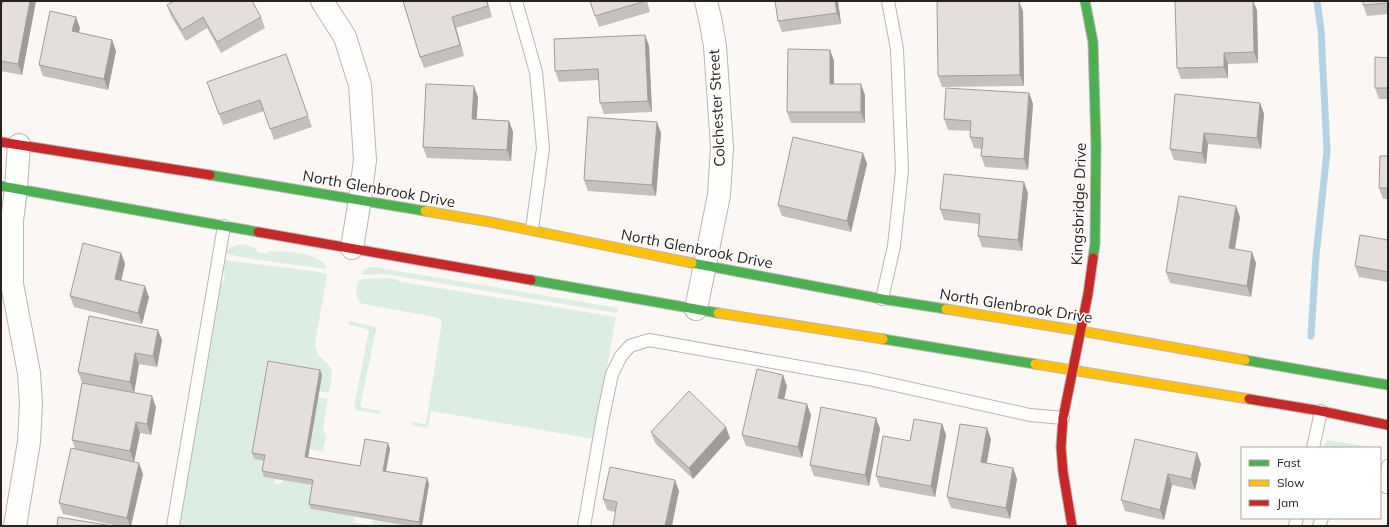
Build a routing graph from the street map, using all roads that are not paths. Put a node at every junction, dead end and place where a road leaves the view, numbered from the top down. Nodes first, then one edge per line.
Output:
1 (322, 1) edge
2 (516, 1) edge
3 (706, 1) edge
4 (888, 1) edge
5 (1085, 1) edge
6 (10, 143) edge
7 (8, 188) edge
8 (360, 199) junction
9 (224, 226) junction
10 (532, 229) junction
11 (352, 248) junction
12 (704, 266) junction
13 (882, 299) junction
14 (696, 309) junction
15 (1081, 331) junction
16 (1072, 371) junction
17 (1388, 385) edge
18 (1321, 410) junction
19 (1063, 418) junction
20 (1388, 425) edge
21 (1313, 447) edge
22 (1388, 466) edge
23 (1385, 487) edge
24 (14, 526) edge
25 (173, 526) edge
26 (584, 526) edge
27 (1072, 526) edge

1 - 8 street
2 - 10 lane
3 - 12 street, Colchester Street
4 - 13 lane
5 - 15 main road, Kingsbridge Drive
6 - 7 street
6 - 8 main road, North Glenbrook Drive
7 - 9 main road
7 - 24 street
8 - 10 main road, North Glenbrook Drive
8 - 11 street
9 - 11 main road
9 - 25 lane
10 - 12 main road, North Glenbrook Drive
11 - 14 main road
12 - 13 main road, North Glenbrook Drive
12 - 14 street, Colchester Street
13 - 15 main road, North Glenbrook Drive
14 - 16 main road
15 - 16 main road, Kingsbridge Drive
15 - 17 main road, North Glenbrook Drive
16 - 18 main road
16 - 19 main road, Kingsbridge Drive
18 - 20 main road
18 - 21 lane
19 - 26 lane
19 - 27 main road, Kingsbridge Drive
22 - 23 lane

